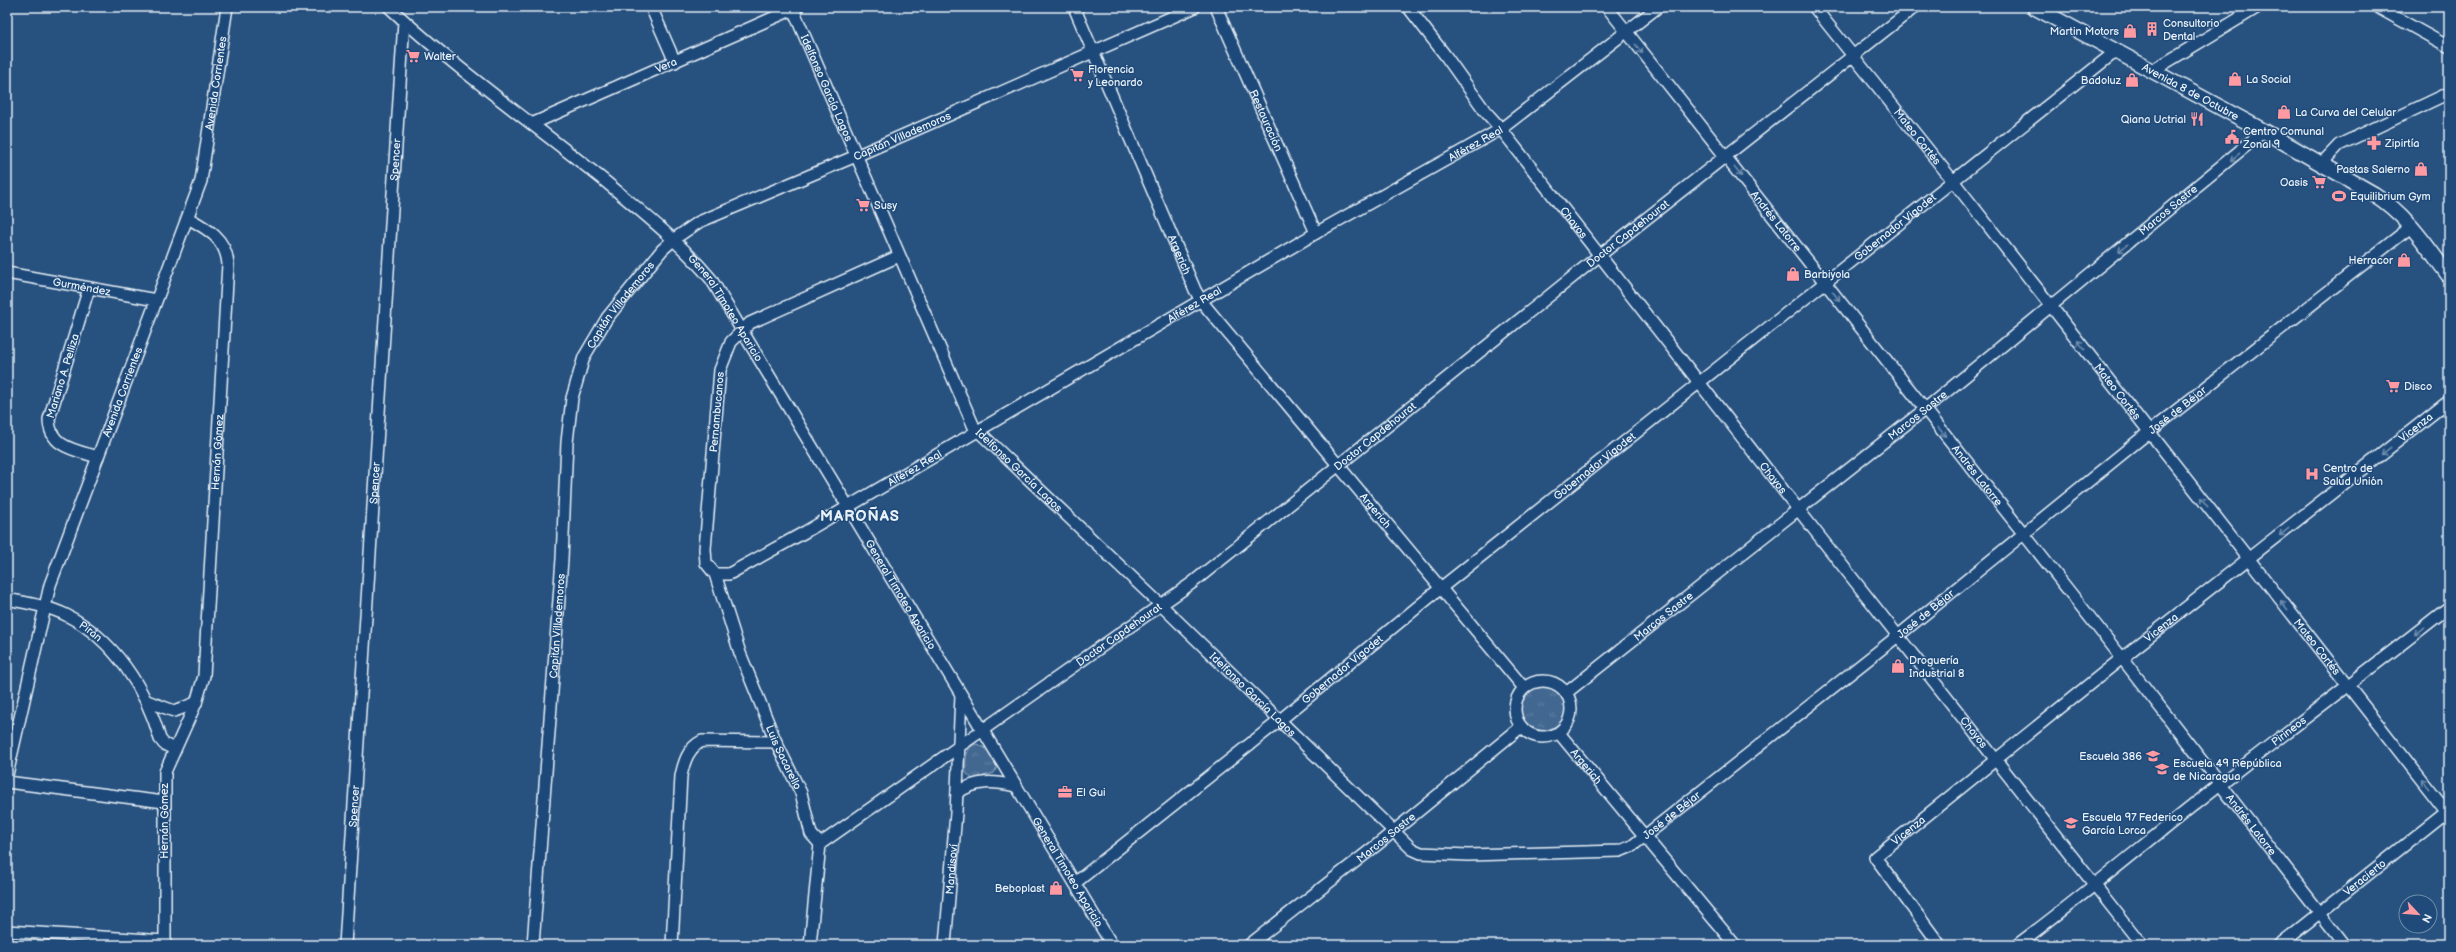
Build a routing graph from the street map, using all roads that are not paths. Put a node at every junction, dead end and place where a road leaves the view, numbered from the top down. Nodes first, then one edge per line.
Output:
1 (227, 7) edge
2 (651, 7) edge
3 (1074, 7) edge
4 (1195, 7) edge
5 (1216, 7) edge
6 (1408, 7) edge
7 (1607, 7) edge
8 (1658, 7) edge
9 (1814, 7) edge
10 (1915, 7) edge
11 (2034, 7) edge
12 (2258, 7) edge
13 (2377, 7) edge
14 (395, 8) edge
15 (795, 8) edge
16 (404, 21) junction
17 (1627, 33) junction
18 (2449, 47) edge
19 (1092, 51) junction
20 (2115, 52) junction
21 (1854, 56) junction
22 (675, 62) junction
23 (2152, 71) junction
24 (2449, 93) edge
25 (534, 123) junction
26 (1501, 128) junction
27 (2264, 131) junction
28 (856, 156) junction
29 (1726, 158) junction
30 (2322, 163) junction
31 (1954, 182) junction
32 (188, 218) junction
33 (2412, 226) junction
34 (1316, 234) junction
35 (674, 239) junction
36 (1600, 255) junction
37 (899, 256) junction
38 (7, 273) edge
39 (2449, 276) edge
40 (1825, 282) junction
41 (89, 288) junction
42 (156, 300) junction
43 (1202, 302) junction
44 (2051, 307) junction
45 (742, 330) junction
46 (1700, 383) junction
47 (2449, 401) edge
48 (1924, 410) junction
49 (978, 431) junction
50 (2149, 432) junction
51 (98, 457) junction
52 (1341, 466) junction
53 (848, 507) junction
54 (1798, 509) junction
55 (2024, 534) junction
56 (2248, 560) junction
57 (715, 574) junction
58 (1442, 587) junction
59 (7, 599) edge
60 (44, 606) junction
61 (1162, 606) junction
62 (2449, 606) edge
63 (1899, 635) junction
64 (2122, 658) junction
65 (2348, 687) junction
66 (1524, 688) junction
67 (1566, 693) junction
68 (961, 695) junction
69 (147, 701) junction
70 (196, 703) junction
71 (1279, 721) junction
72 (1521, 727) junction
73 (983, 731) junction
74 (1559, 733) junction
75 (776, 742) junction
76 (959, 748) junction
77 (174, 749) junction
78 (1997, 759) junction
79 (7, 775) edge
80 (7, 782) edge
81 (2219, 785) junction
82 (1015, 786) junction
83 (957, 793) junction
84 (164, 802) junction
85 (2448, 812) edge
86 (1393, 830) junction
87 (1646, 835) junction
88 (820, 844) junction
89 (1075, 883) junction
90 (2095, 886) junction
91 (2320, 914) junction
92 (7, 932) edge
93 (165, 943) edge
94 (345, 945) edge
95 (533, 945) edge
96 (672, 945) edge
97 (810, 945) edge
98 (945, 945) edge
99 (1112, 945) edge
100 (1248, 945) edge
101 (1736, 945) edge
102 (1940, 945) edge
103 (2017, 945) edge
104 (2142, 945) edge
105 (2279, 945) edge
106 (2345, 945) edge

1 - 32 street, Avenida Corrientes
2 - 22 street
3 - 19 street, Argerich
4 - 19 street, Capitán Villademoros
5 - 34 street, Restauración
6 - 26 street, Chayos
7 - 17 street, Andrés Latorre
8 - 17 street, Alférez Real
9 - 21 street, Mateo Cortés
10 - 21 street, Doctor Capdehourat
11 - 20 main road, Avenida 8 de Octubre
12 - 23 street
13 - 18 street
14 - 16 street, General Timoteo Aparicio
15 - 22 street, Vera
15 - 28 street, Idelfonso García Lagos
16 - 25 street, General Timoteo Aparicio
16 - 94 street, Spencer
17 - 26 street, Alférez Real
17 -> 29 street, Andrés Latorre
19 - 28 street, Capitán Villademoros
19 - 43 street, Argerich
20 - 23 main road, Avenida 8 de Octubre
20 - 31 street, Gobernador Vigodet
21 - 29 street, Doctor Capdehourat
21 - 31 street, Mateo Cortés
22 - 25 street, Vera
23 - 27 main road, Avenida 8 de Octubre
24 - 30 street
25 - 35 street, General Timoteo Aparicio
26 - 34 street, Alférez Real
26 - 36 street, Chayos
27 - 30 main road, Avenida 8 de Octubre
27 -> 44 street, Marcos Sastre
28 - 35 street, Capitán Villademoros
28 - 37 street, Idelfonso García Lagos
29 - 36 street, Doctor Capdehourat
29 -> 40 street, Andrés Latorre
30 - 33 main road, Avenida 8 de Octubre
31 - 40 street, Gobernador Vigodet
31 - 44 street, Mateo Cortés
32 - 42 street, Avenida Corrientes
32 - 70 street, Hernán Gómez
33 - 39 main road, Avenida 8 de Octubre
33 - 50 street, José de Béjar
34 - 43 street, Alférez Real
35 - 45 street, General Timoteo Aparicio
35 - 95 street, Capitán Villademoros
36 - 46 street, Chayos
36 - 52 street, Doctor Capdehourat
37 - 45 street, Pernambucanos
37 - 49 street, Idelfonso García Lagos
38 - 41 street, Gurméndez
40 - 46 street, Gobernador Vigodet
40 -> 48 street, Andrés Latorre
41 - 42 street, Gurméndez
41 - 51 street, Mariano A. Pelliza
42 - 51 street, Avenida Corrientes
43 - 49 street, Alférez Real
43 - 52 street, Argerich
44 - 48 street, Marcos Sastre
50 -> 44 street, Mateo Cortés
45 - 53 street, General Timoteo Aparicio
45 - 57 street, Pernambucanos
46 - 54 street, Chayos
46 - 58 street, Gobernador Vigodet
47 -> 56 street, Vicenza
48 - 54 street, Marcos Sastre
48 -> 55 street, Andrés Latorre
49 - 53 street, Alférez Real
49 - 61 street, Idelfonso García Lagos
50 - 55 street, José de Béjar
56 -> 50 street, Mateo Cortés
51 - 60 street, Avenida Corrientes
52 - 58 street, Argerich
52 - 61 street, Doctor Capdehourat
53 - 57 street, Alférez Real
53 - 68 street, General Timoteo Aparicio
54 - 63 street, Chayos
54 - 67 street, Marcos Sastre
55 - 63 street, José de Béjar
55 - 64 street, Andrés Latorre
56 - 64 street, Vicenza
65 -> 56 street, Mateo Cortés
57 - 75 street, Luis Sacarello
58 - 66 street, Argerich
58 - 71 street, Gobernador Vigodet
59 - 60 street, Pirán
60 - 69 street, Pirán
60 - 79 street, Avenida Corrientes
61 - 71 street, Idelfonso García Lagos
61 - 73 street, Doctor Capdehourat
62 -> 65 street, Pirineos
63 - 78 street, Chayos
63 - 87 street, José de Béjar
64 - 78 street, Vicenza
64 - 81 street, Andrés Latorre
65 - 81 street, Pirineos
85 -> 65 street, Mateo Cortés
66 - 67 street
66 - 72 street
67 - 74 street
68 - 73 street, General Timoteo Aparicio
68 - 76 street
69 - 70 street
69 - 77 street, Pirán
70 - 77 street, Hernán Gómez
71 - 86 street, Idelfonso García Lagos
71 - 89 street, Gobernador Vigodet
72 - 74 street
72 - 86 street, Marcos Sastre
73 - 76 street, Doctor Capdehourat
73 - 82 street, General Timoteo Aparicio
74 - 87 street, Argerich
75 - 88 street, Luis Sacarello
75 - 96 street
76 - 83 street, Mandisoví
76 - 88 street, Doctor Capdehourat
77 - 84 street, Hernán Gómez
78 - 90 street, Chayos
78 - 102 street, Vicenza
80 - 84 street
81 - 90 street, Pirineos
81 - 91 street, Andrés Latorre
82 - 83 street
82 - 89 street, General Timoteo Aparicio
83 - 98 street, Mandisoví
84 - 93 street, Hernán Gómez
85 - 91 street, Veracierto
86 - 87 street, José de Béjar
86 - 100 street, Marcos Sastre
87 - 101 street, Argerich
88 - 97 street
89 - 99 street, General Timoteo Aparicio
90 - 103 street, Pirineos
90 - 104 street, Chayos
91 - 105 street, Veracierto
91 - 106 street, Andrés Latorre
92 - 93 street

